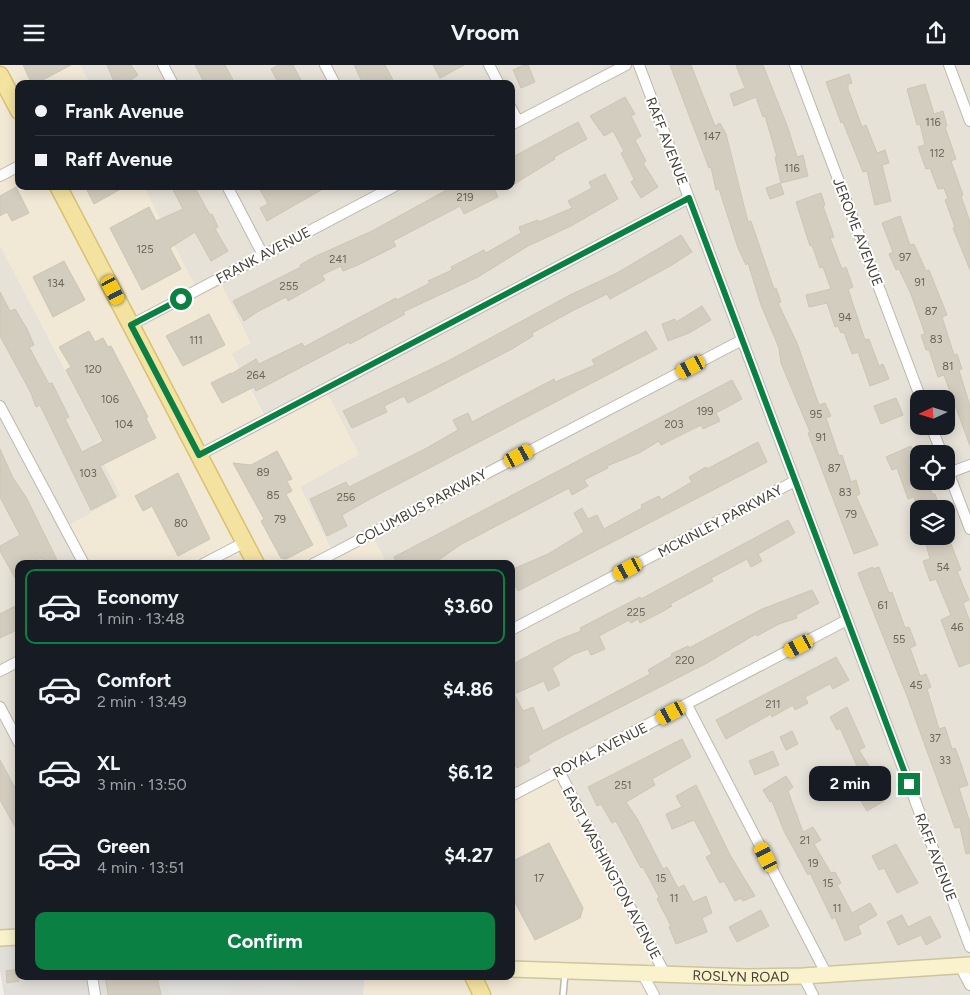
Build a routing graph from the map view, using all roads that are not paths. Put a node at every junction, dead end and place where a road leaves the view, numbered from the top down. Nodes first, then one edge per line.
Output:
1 (163, 65) edge
2 (325, 65) edge
3 (489, 65) edge
4 (626, 65) edge
5 (639, 65) edge
6 (795, 65) edge
7 (949, 65) edge
8 (0, 75) edge
9 (171, 80) edge
10 (333, 80) edge
11 (496, 80) edge
12 (15, 103) edge
13 (970, 121) edge
14 (515, 123) edge
15 (15, 168) edge
16 (0, 176) edge
17 (60, 190) edge
18 (229, 190) edge
19 (385, 190) edge
20 (689, 198) junction
21 (263, 255) junction
22 (131, 325) junction
23 (742, 340) junction
24 (918, 390) edge
25 (0, 406) edge
26 (199, 455) junction
27 (970, 465) edge
28 (955, 468) edge
29 (795, 481) junction
30 (955, 489) edge
31 (970, 529) edge
32 (245, 542) junction
33 (82, 560) edge
34 (211, 560) edge
35 (254, 560) edge
36 (322, 560) edge
37 (847, 620) junction
38 (515, 628) edge
39 (15, 663) edge
40 (0, 671) edge
41 (687, 705) junction
42 (0, 707) edge
43 (15, 735) edge
44 (559, 771) junction
45 (515, 794) edge
46 (15, 937) edge
47 (0, 938) edge
48 (970, 947) edge
49 (965, 965) edge
50 (515, 969) edge
51 (565, 971) junction
52 (642, 973) junction
53 (665, 974) junction
54 (827, 975) junction
55 (803, 977) junction
56 (93, 980) edge
57 (475, 980) edge
58 (970, 985) edge
59 (96, 995) edge
60 (482, 995) edge
61 (564, 995) edge
62 (654, 995) edge
63 (813, 995) edge

1 - 9 street
2 - 10 street
3 - 11 street
4 - 14 street
5 - 20 street, RAFF AVENUE
6 - 24 street, JEROME AVENUE
7 - 13 street
8 - 12 main road
15 - 16 street
17 - 22 main road
18 - 21 street
19 - 21 street, FRANK AVENUE
20 - 23 street, RAFF AVENUE
20 - 26 street
21 - 22 street, FRANK AVENUE
22 - 26 main road
23 - 29 street, RAFF AVENUE
23 - 36 street, COLUMBUS PARKWAY
25 - 33 street
26 - 32 main road
27 - 28 street
29 - 37 street, RAFF AVENUE
29 - 38 street, MCKINLEY PARKWAY
30 - 31 street
32 - 34 street
32 - 35 main road
37 - 41 street, ROYAL AVENUE
37 - 48 street, RAFF AVENUE
39 - 40 street
41 - 44 street, ROYAL AVENUE
41 - 54 street
42 - 43 street
44 - 45 street, ROYAL AVENUE
44 - 53 street, EAST WASHINGTON AVENUE
46 - 47 main road
49 - 54 main road, ROSLYN ROAD
49 - 58 street
50 - 51 main road, ROSLYN ROAD
51 - 52 main road, ROSLYN ROAD
51 - 61 lane
52 - 53 main road, ROSLYN ROAD
52 - 62 street
53 - 55 main road, ROSLYN ROAD
54 - 55 main road, ROSLYN ROAD
55 - 63 street
56 - 59 street
57 - 60 main road

